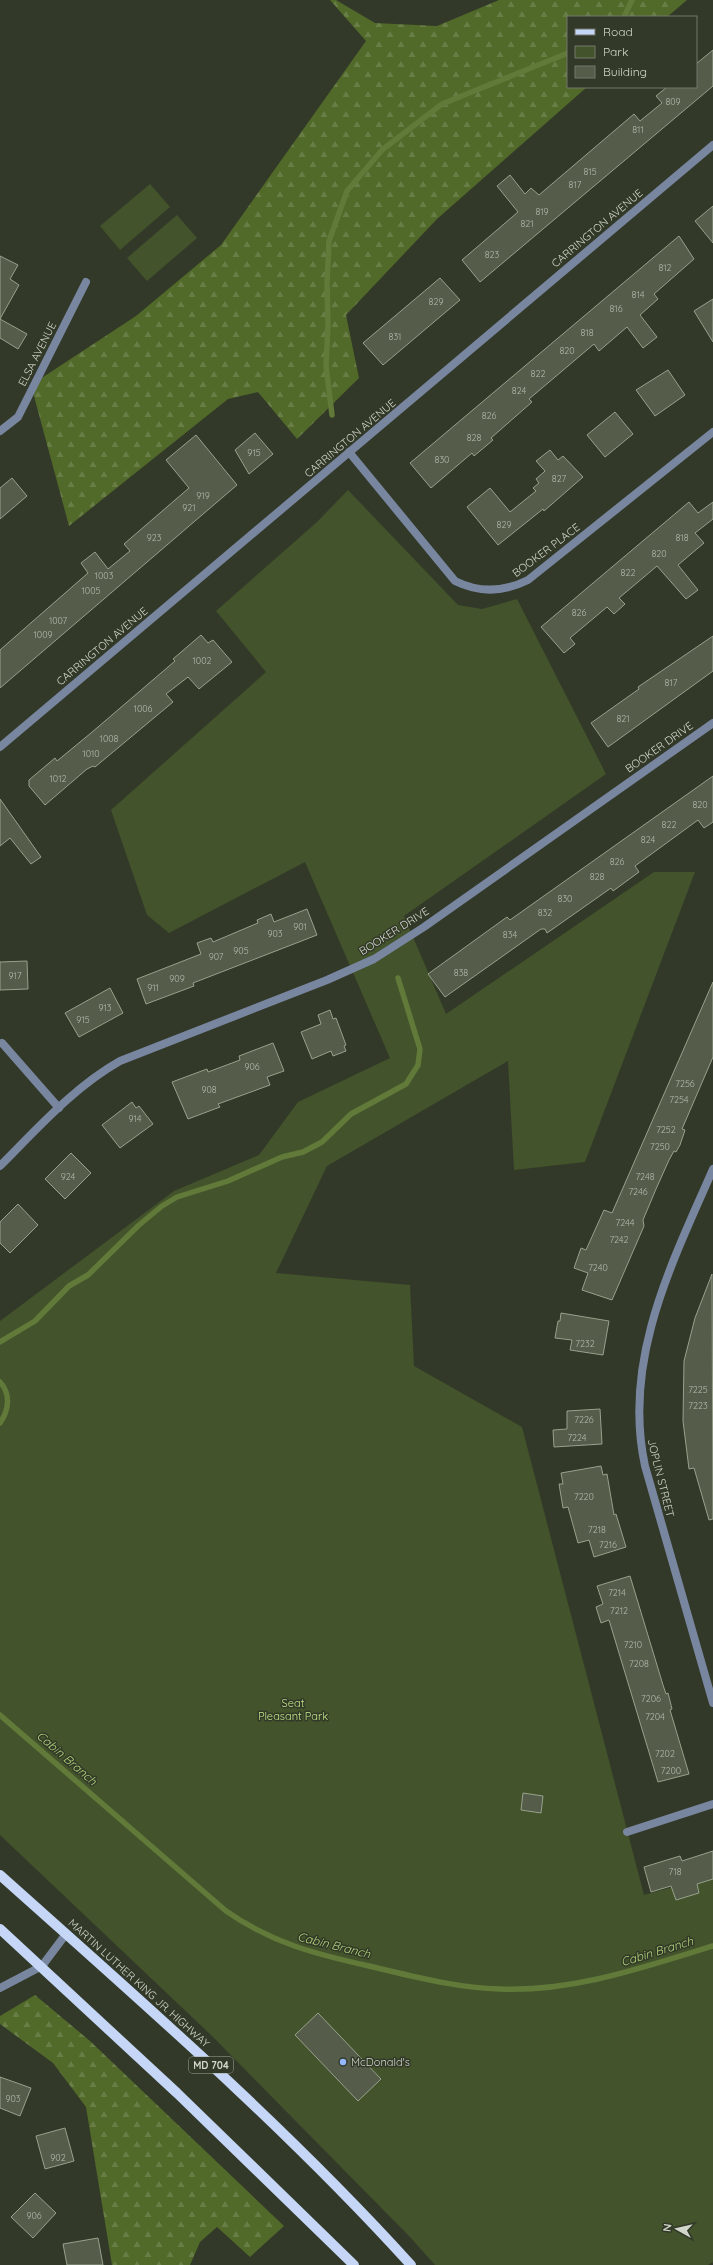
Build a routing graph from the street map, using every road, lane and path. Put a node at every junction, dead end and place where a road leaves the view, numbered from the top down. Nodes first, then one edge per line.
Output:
1 (713, 145) edge
2 (86, 282) dead end
3 (0, 431) edge
4 (713, 432) edge
5 (349, 452) junction
6 (713, 723) edge
7 (0, 747) edge
8 (2, 1043) dead end
9 (59, 1108) junction
10 (0, 1166) edge
11 (713, 1169) edge
12 (713, 1703) edge
13 (713, 1804) edge
14 (627, 1832) dead end
15 (0, 1875) edge
16 (0, 1929) edge
17 (66, 1934) junction
18 (42, 1966) junction
19 (0, 1988) edge
20 (354, 2265) edge
21 (411, 2265) edge

1 - 5 street, CARRINGTON AVENUE
2 - 3 street, ELSA AVENUE
4 - 5 street, BOOKER PLACE
5 - 7 street, CARRINGTON AVENUE
6 - 9 street, BOOKER DRIVE
8 - 9 street
9 - 10 street, BOOKER DRIVE
11 - 12 street, JOPLIN STREET
13 - 14 street
15 - 17 main road, MARTIN LUTHER KING JR. HIGHWAY / MD 704
16 - 18 main road
17 - 18 street
17 - 21 main road, MARTIN LUTHER KING JR. HIGHWAY / MD 704
18 - 19 street
18 - 20 main road

